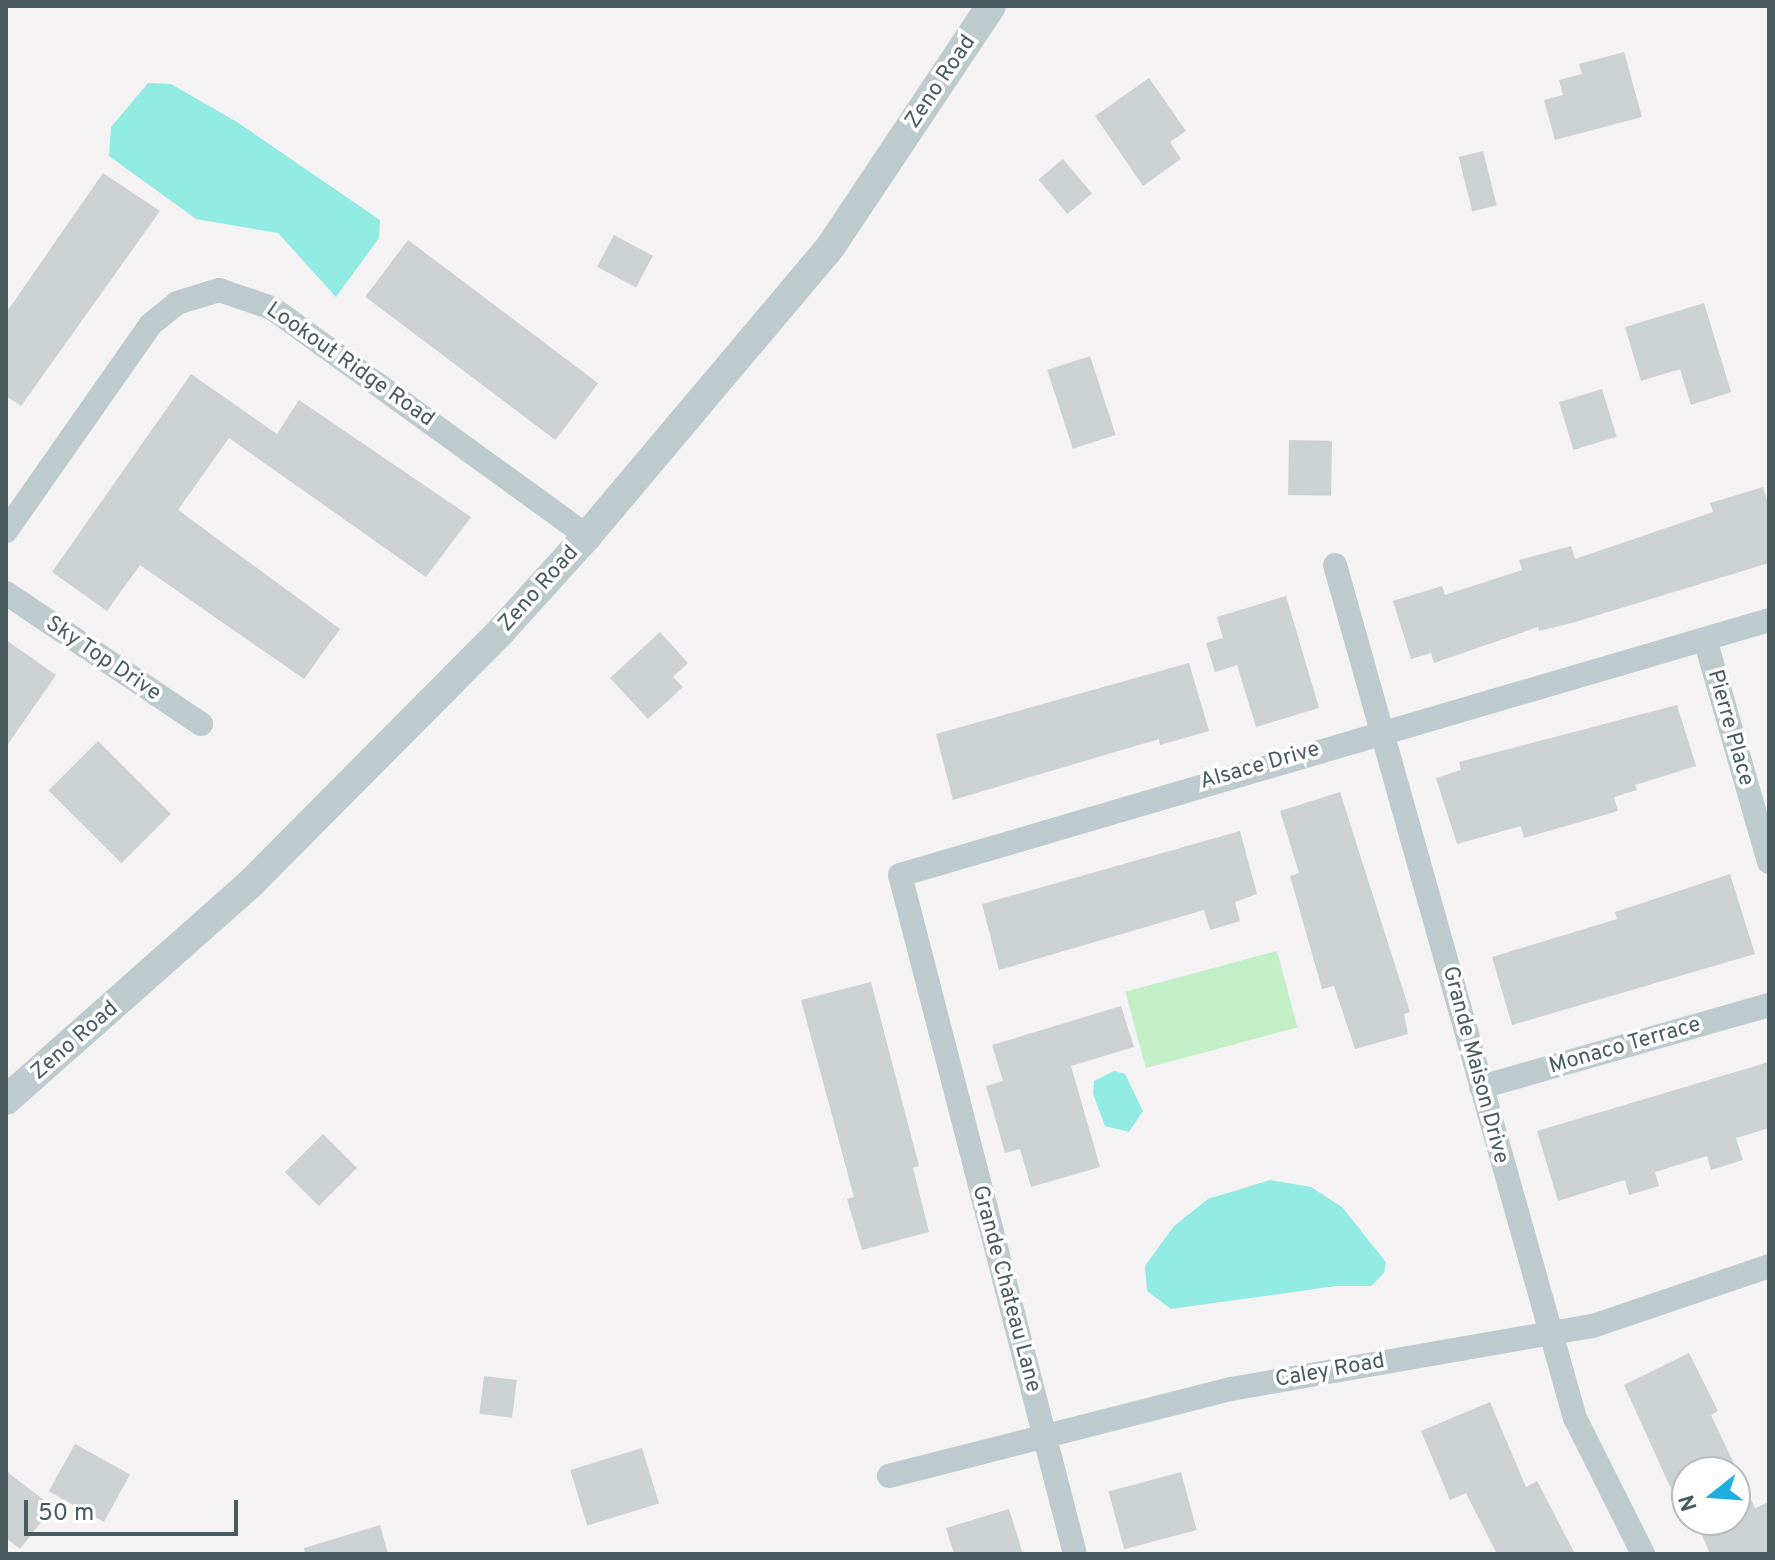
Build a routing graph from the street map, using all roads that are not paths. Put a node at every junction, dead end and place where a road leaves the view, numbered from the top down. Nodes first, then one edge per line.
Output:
1 (991, 6) edge
2 (6, 531) edge
3 (587, 536) junction
4 (1335, 565) dead end
5 (6, 593) edge
6 (1769, 620) edge
7 (1705, 639) junction
8 (201, 724) dead end
9 (1381, 731) junction
10 (1769, 862) edge
11 (1769, 1005) edge
12 (936, 1024) joint
13 (1481, 1087) junction
14 (6, 1100) edge
15 (1769, 1266) edge
16 (1549, 1334) junction
17 (1045, 1436) junction
18 (889, 1476) dead end
19 (1075, 1554) edge
20 (1643, 1554) edge

1 - 3 street, Zeno Road
2 - 3 street, Lookout Ridge Road
3 - 14 street, Zeno Road
4 - 9 street, Grande Maison Drive
5 - 8 street, Sky Top Drive
6 - 7 street, Alsace Drive
7 - 9 street, Alsace Drive
7 - 10 street, Pierre Place
9 - 12 street, Alsace Drive
9 - 13 street, Grande Maison Drive
11 - 13 street, Monaco Terrace
12 - 17 street, Grande Chateau Lane
13 - 16 street, Grande Maison Drive
15 - 16 street, Caley Road
16 - 17 street, Caley Road
16 - 20 street, Grande Maison Drive
17 - 18 street, Caley Road
17 - 19 street, Grande Chateau Lane

